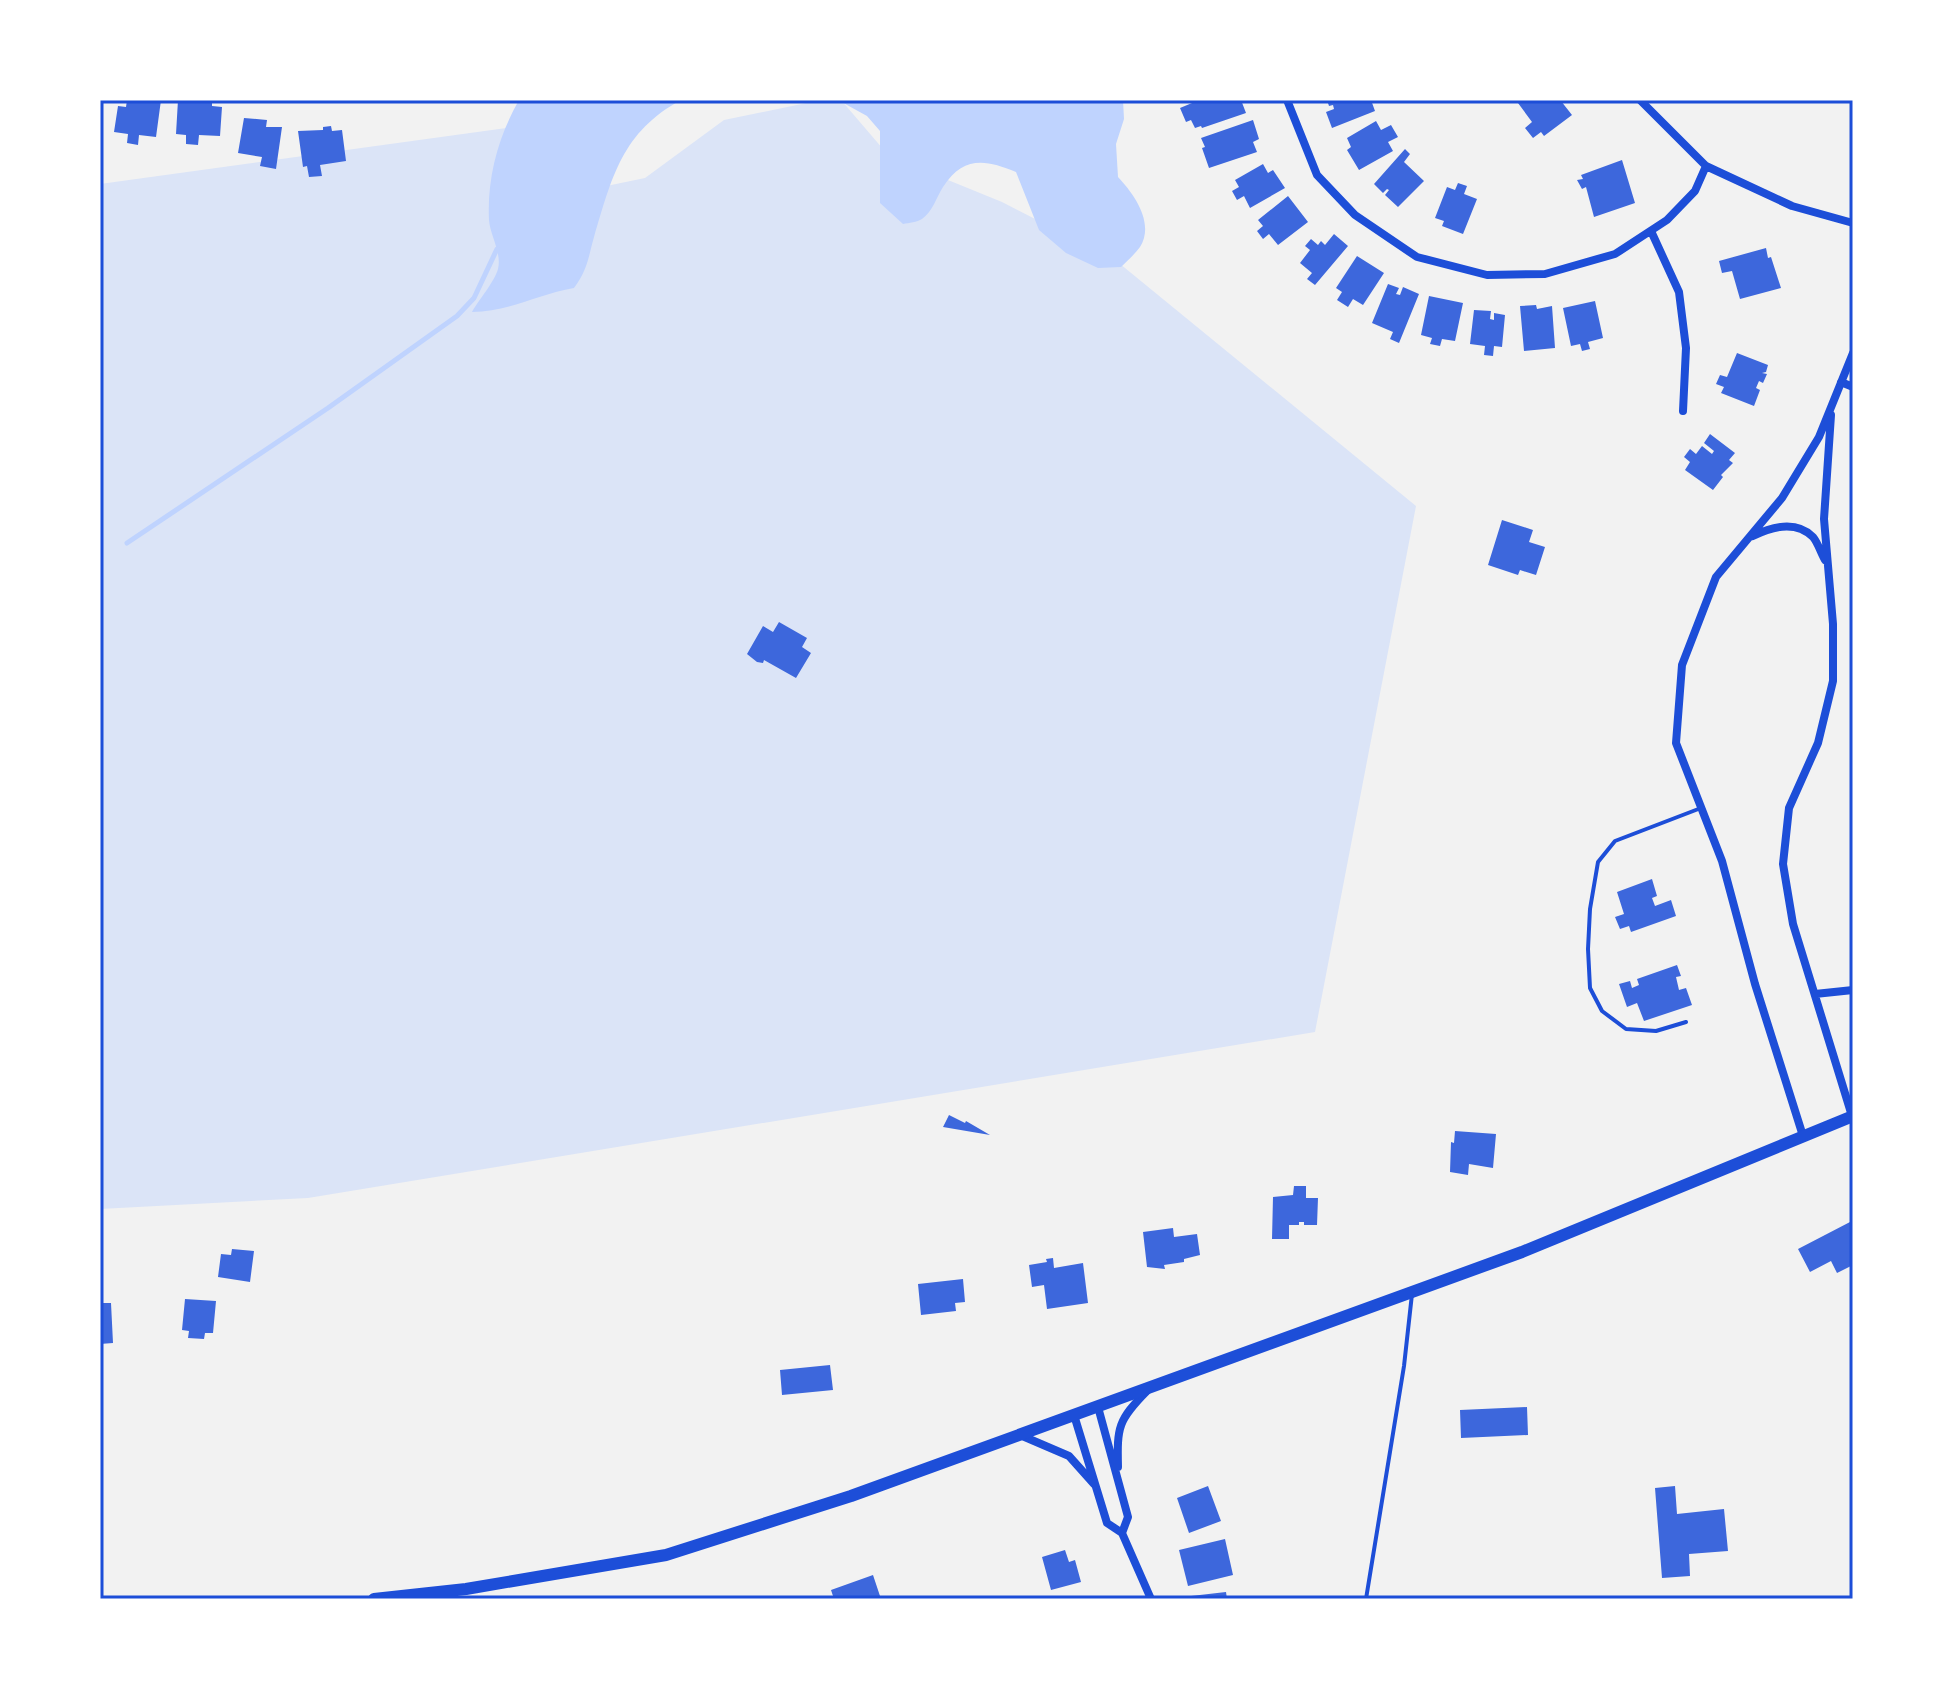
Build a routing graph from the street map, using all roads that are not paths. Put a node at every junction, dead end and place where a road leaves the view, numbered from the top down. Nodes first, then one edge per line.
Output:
1 (1287, 100) edge
2 (1640, 100) edge
3 (1706, 166) junction
4 (1853, 223) edge
5 (1651, 231) junction
6 (1853, 353) edge
7 (1841, 382) junction
8 (1853, 387) edge
9 (1832, 406) junction
10 (1683, 411) dead end
11 (1749, 538) junction
12 (1828, 564) junction
13 (1701, 808) junction
14 (1853, 990) edge
15 (1815, 994) junction
16 (1686, 1022) dead end
17 (1853, 1116) edge
18 (1803, 1136) junction
19 (1412, 1292) junction
20 (1150, 1388) junction
21 (1098, 1407) junction
22 (1074, 1415) junction
23 (1020, 1435) junction
24 (1118, 1480) junction
25 (1095, 1486) junction
26 (1122, 1533) junction
27 (374, 1599) edge
28 (1151, 1599) edge
29 (1366, 1599) edge

1 - 5 street
2 - 3 street
3 - 4 street
3 - 5 street
5 - 10 street
6 - 7 street
7 - 8 street
7 - 9 street
9 - 11 street
9 - 12 street
11 - 12 street
11 - 13 street
12 - 15 street
13 - 16 lane
13 - 18 street
14 - 15 street
15 - 17 street
17 - 18 main road
18 - 19 main road
19 - 20 main road
19 - 29 lane
20 - 21 main road
20 - 24 street
21 - 22 main road
21 - 24 street
22 - 23 main road
22 - 25 street
23 - 25 street
23 - 27 main road
24 - 26 street
25 - 26 street
26 - 28 street

